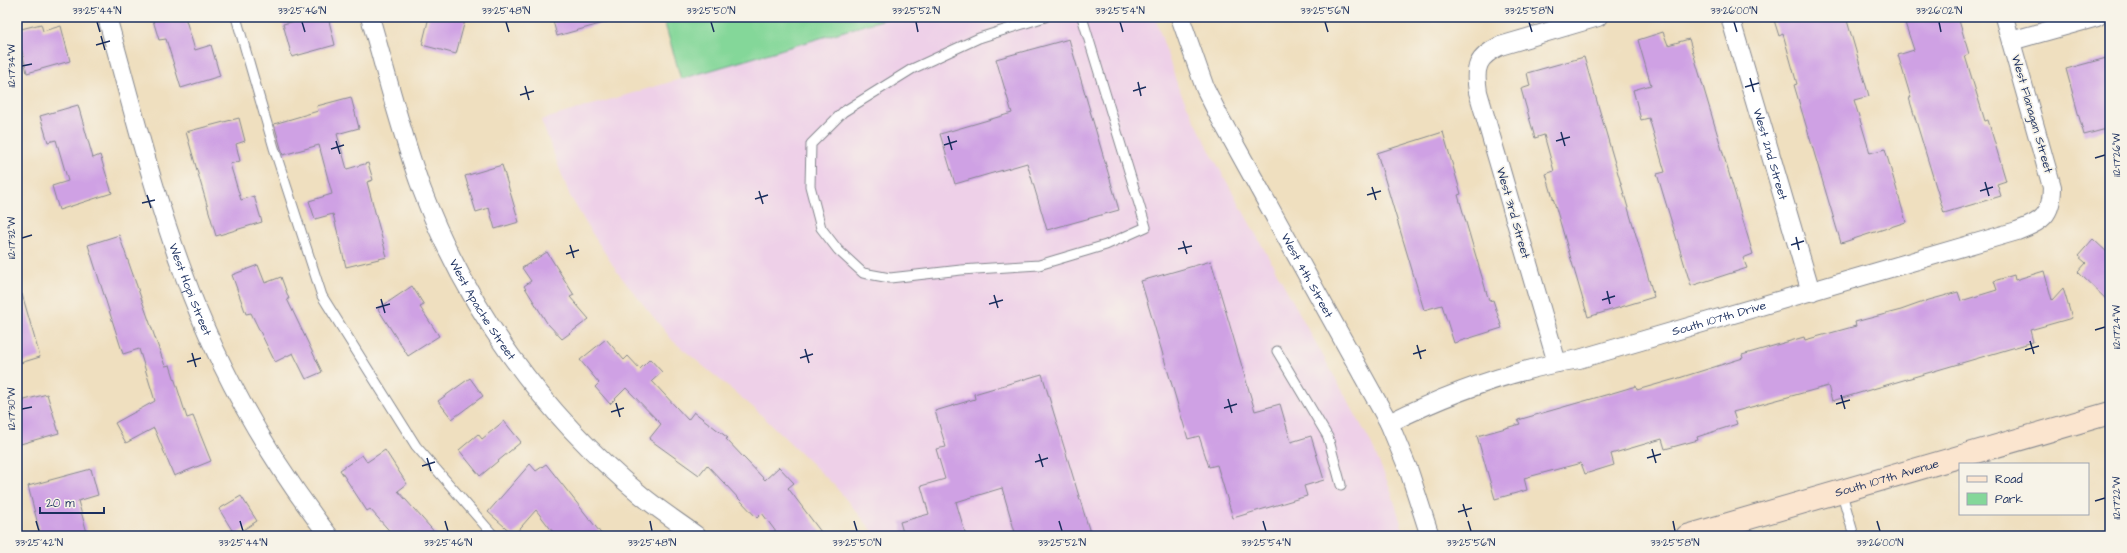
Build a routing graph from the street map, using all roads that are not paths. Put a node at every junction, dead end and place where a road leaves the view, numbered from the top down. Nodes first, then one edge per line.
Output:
1 (107, 17) edge
2 (236, 17) edge
3 (370, 17) edge
4 (1045, 17) edge
5 (1082, 17) edge
6 (1180, 17) edge
7 (1598, 17) edge
8 (1730, 17) edge
9 (2004, 17) edge
10 (2097, 17) edge
11 (2011, 41) junction
12 (2048, 212) joint
13 (1811, 292) junction
14 (1277, 351) dead end
15 (1557, 363) junction
16 (2110, 413) edge
17 (1388, 423) junction
18 (1341, 485) dead end
19 (1841, 490) junction
20 (330, 536) edge
21 (494, 536) edge
22 (697, 536) edge
23 (1430, 536) edge
24 (1688, 536) edge
25 (1854, 536) edge

1 - 20 street, West Hopi Street
2 - 21 lane
3 - 22 street, West Apache Street
4 - 5 lane
6 - 17 street, West 4th Street
7 - 15 street, West 3rd Street
8 - 13 street, West 2nd Street
9 - 11 street, West Flanagan Street
10 - 11 street
11 - 12 street, West Flanagan Street
12 - 13 street, South 107th Drive
13 - 15 street, South 107th Drive
14 - 18 lane
15 - 17 street, South 107th Drive
16 - 19 main road, South 107th Avenue
17 - 23 street, West 4th Street
19 - 24 main road, South 107th Avenue
19 - 25 lane

